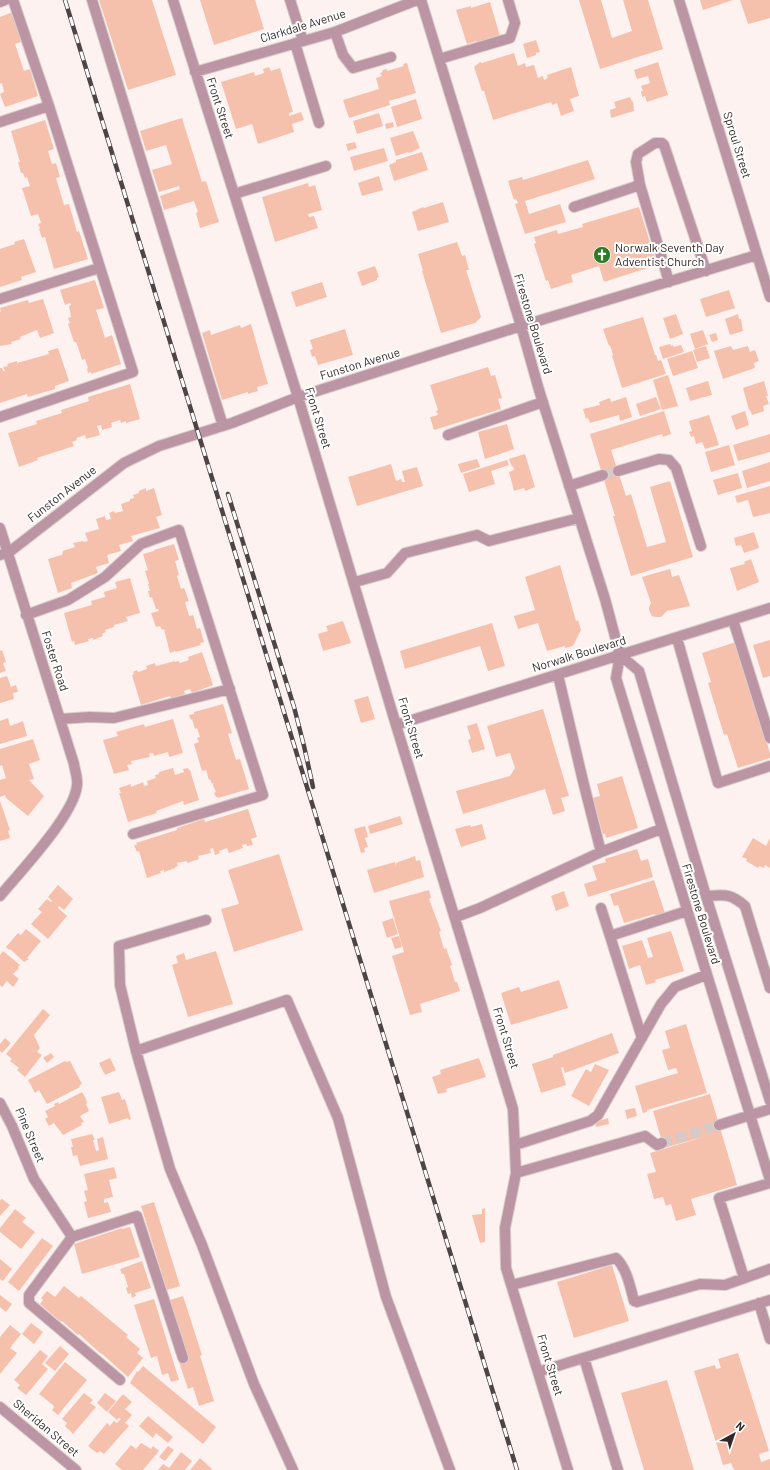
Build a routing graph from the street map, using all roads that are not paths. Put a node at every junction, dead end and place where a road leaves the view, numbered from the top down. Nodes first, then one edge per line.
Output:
1 (5, 0) edge
2 (13, 0) edge
3 (92, 0) edge
4 (173, 0) edge
5 (290, 0) edge
6 (417, 0) edge
7 (421, 0) edge
8 (508, 0) edge
9 (679, 0) edge
10 (0, 2) edge
11 (335, 32) junction
12 (299, 42) junction
13 (391, 57) dead end
14 (439, 59) junction
15 (195, 72) junction
16 (49, 106) junction
17 (0, 122) edge
18 (319, 123) dead end
19 (326, 166) dead end
20 (640, 185) junction
21 (234, 194) junction
22 (574, 208) dead end
23 (757, 255) junction
24 (99, 268) junction
25 (706, 271) junction
26 (669, 282) junction
27 (770, 297) edge
28 (0, 299) edge
29 (521, 326) junction
30 (298, 397) junction
31 (543, 402) junction
32 (0, 417) edge
33 (223, 426) junction
34 (448, 435) dead end
35 (618, 471) tunnel mouth
36 (603, 475) tunnel mouth
37 (569, 486) junction
38 (579, 518) junction
39 (0, 528) edge
40 (701, 546) dead end
41 (4, 554) edge
42 (355, 582) junction
43 (770, 608) edge
44 (26, 615) junction
45 (734, 620) junction
46 (677, 638) junction
47 (620, 655) junction
48 (558, 674) junction
49 (230, 689) junction
50 (60, 719) junction
51 (396, 725) junction
52 (770, 738) edge
53 (770, 766) edge
54 (661, 829) junction
55 (133, 834) dead end
56 (601, 852) junction
57 (0, 896) edge
58 (706, 896) junction
59 (600, 908) dead end
60 (686, 911) junction
61 (456, 918) junction
62 (206, 920) dead end
63 (610, 936) junction
64 (706, 975) junction
65 (770, 988) edge
66 (642, 1038) junction
67 (136, 1051) junction
68 (770, 1101) edge
69 (0, 1103) edge
70 (770, 1109) edge
71 (749, 1116) junction
72 (719, 1125) tunnel mouth
73 (662, 1143) tunnel mouth
74 (515, 1144) junction
75 (516, 1173) junction
76 (770, 1181) edge
77 (72, 1236) junction
78 (770, 1269) edge
79 (744, 1278) junction
80 (512, 1285) junction
81 (770, 1300) edge
82 (759, 1303) junction
83 (770, 1339) edge
84 (183, 1358) dead end
85 (584, 1358) junction
86 (538, 1372) junction
87 (120, 1380) dead end
88 (0, 1407) edge
89 (76, 1470) edge
90 (293, 1470) edge
91 (450, 1470) edge
92 (568, 1470) edge
93 (618, 1470) edge

1 - 10 street
2 - 16 street
3 - 33 street
4 - 15 street, Front Street
5 - 12 street
6 - 11 street, Clarkdale Avenue
7 - 14 street, Firestone Boulevard
8 - 14 street
9 - 23 street, Sproul Street
11 - 12 street, Clarkdale Avenue
11 - 13 street
12 - 15 street, Clarkdale Avenue
12 - 18 street
14 - 29 street, Firestone Boulevard
15 - 21 street, Front Street
16 - 17 street
16 - 24 street
19 - 21 street
20 - 22 street
20 - 25 street
20 - 26 street
21 - 30 street, Front Street
23 - 25 street, Funston Avenue
23 - 27 street, Sproul Street
24 - 28 street
24 - 32 street
25 - 26 street, Funston Avenue
26 - 29 street, Funston Avenue
29 - 30 street, Funston Avenue
29 - 31 street, Firestone Boulevard
30 - 33 street, Funston Avenue
30 - 42 street, Front Street
31 - 34 street
31 - 37 street, Firestone Boulevard
33 - 41 street, Funston Avenue
35 - 40 street
36 - 37 street
37 - 38 street, Firestone Boulevard
38 - 42 street
38 - 47 street, Firestone Boulevard
39 - 41 street, Foster Road
41 - 44 street, Foster Road
42 - 51 street, Front Street
43 - 45 street, Norwalk Boulevard
44 - 49 street
44 - 50 street, Foster Road
45 - 46 street, Norwalk Boulevard
45 - 52 street
46 - 47 street, Norwalk Boulevard
46 - 53 street
47 - 48 street, Norwalk Boulevard
47 - 54 street, Firestone Boulevard
47 - 58 street, Firestone Boulevard
48 - 51 street, Norwalk Boulevard
48 - 56 street
49 - 50 street
49 - 55 street
50 - 57 street, Foster Road
51 - 61 street, Front Street
54 - 56 street
54 - 60 street, Firestone Boulevard
56 - 61 street
58 - 65 street
58 - 68 street, Firestone Boulevard
59 - 63 street
60 - 63 street
60 - 64 street, Firestone Boulevard
61 - 74 street, Front Street
62 - 67 street
63 - 66 street
64 - 66 street
64 - 71 street, Firestone Boulevard
66 - 74 street
67 - 90 street
67 - 91 street
69 - 77 street, Pine Street
70 - 71 street
71 - 72 street
71 - 76 street, Firestone Boulevard
73 - 75 street
74 - 75 street, Front Street
75 - 80 street, Front Street
76 - 79 street
77 - 84 street
77 - 87 street
78 - 79 street
79 - 80 street
80 - 86 street, Front Street
81 - 82 street
82 - 83 street
82 - 85 street
85 - 86 street
85 - 93 street
86 - 92 street, Front Street
88 - 89 street, Sheridan Street

